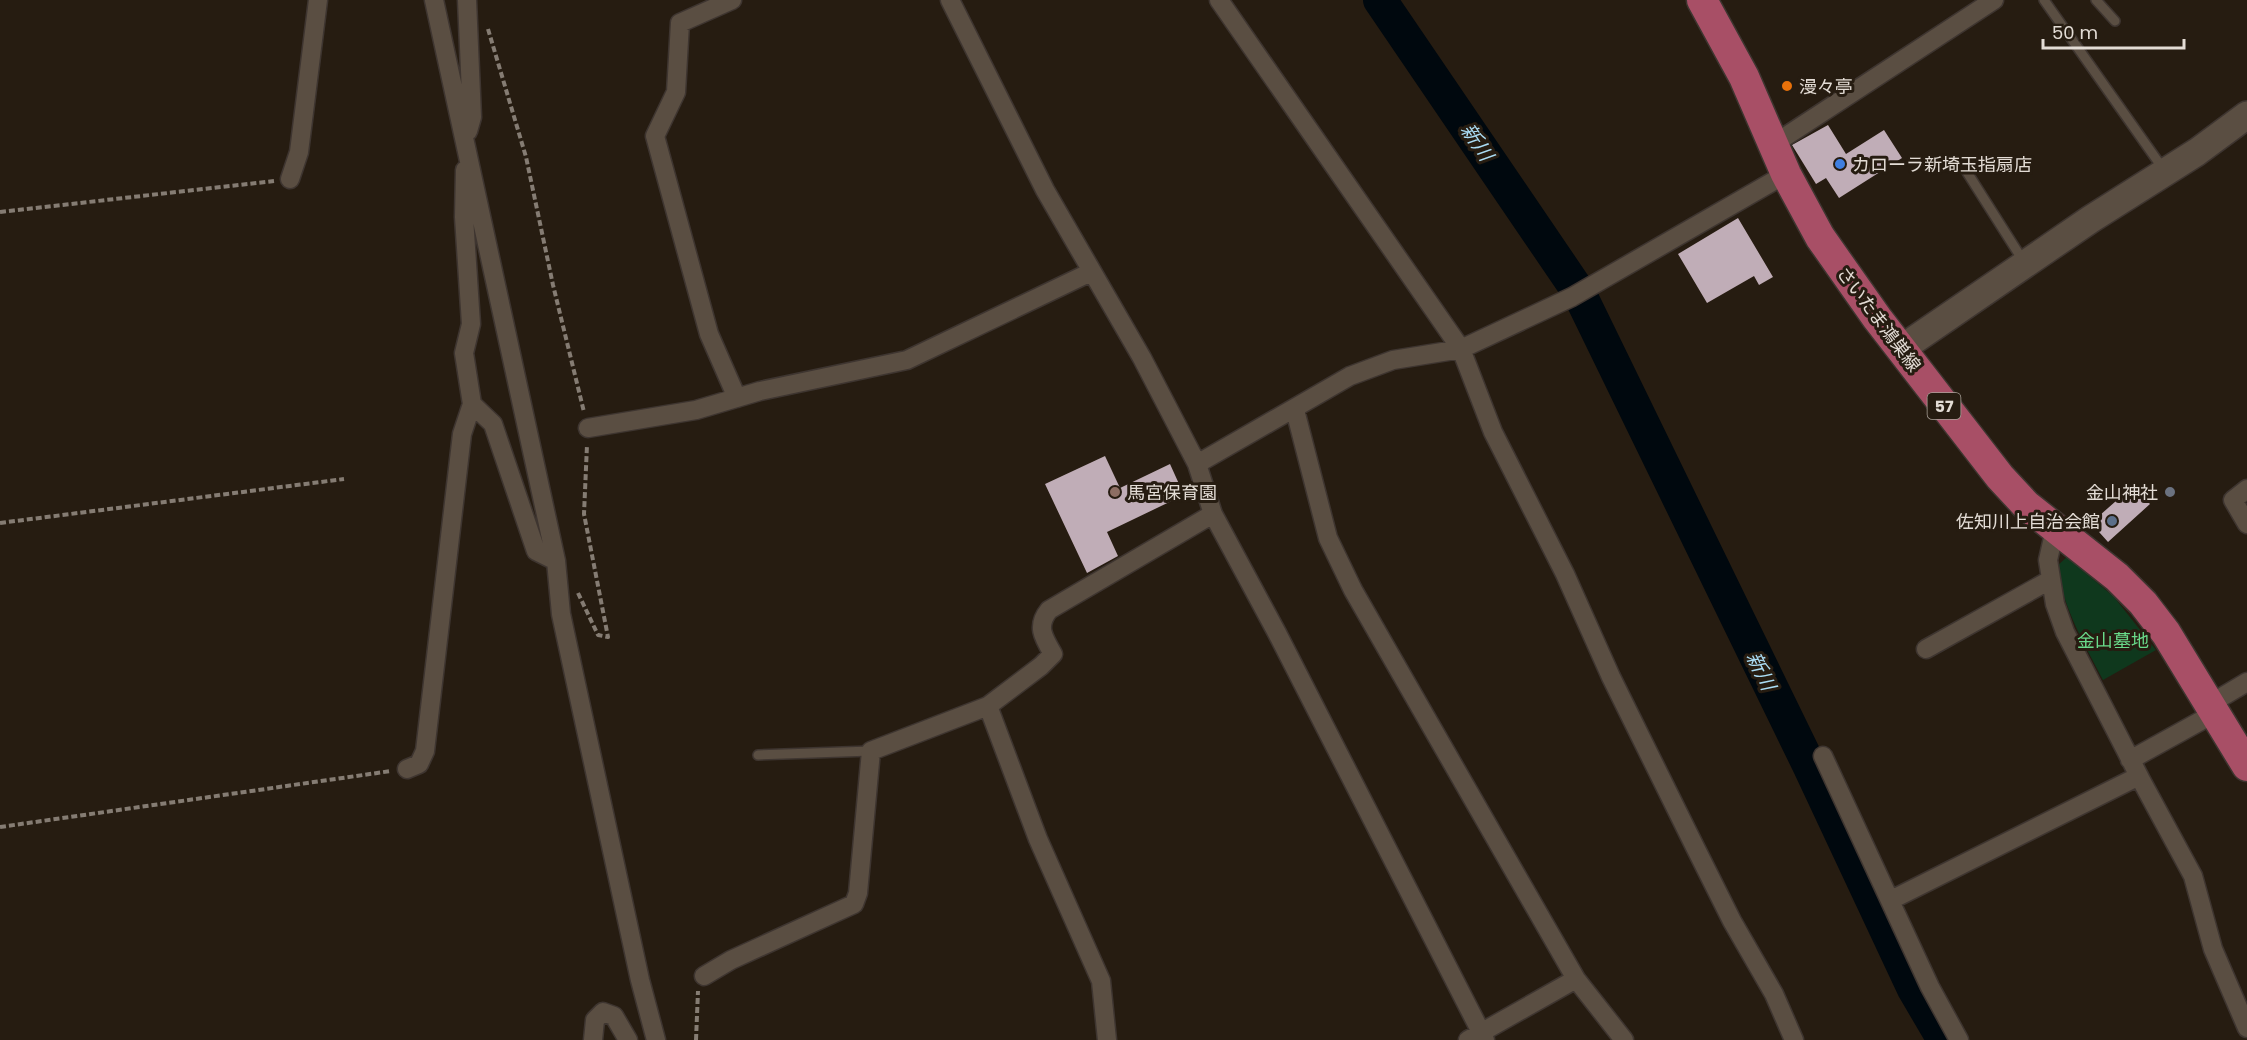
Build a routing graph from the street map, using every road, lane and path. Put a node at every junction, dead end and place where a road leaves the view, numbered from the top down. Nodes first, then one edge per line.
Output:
1 (318, 0) edge
2 (434, 0) edge
3 (467, 0) edge
4 (732, 0) edge
5 (950, 0) edge
6 (1219, 0) edge
7 (1702, 0) edge
8 (1994, 0) edge
9 (2044, 0) edge
10 (2096, 0) edge
11 (485, 21) dead end
12 (2115, 21) dead end
13 (2247, 115) edge
14 (466, 141) junction
15 (1774, 144) junction
16 (1965, 169) dead end
17 (2166, 172) junction
18 (1786, 174) junction
19 (290, 179) joint
20 (0, 212) edge
21 (2025, 264) junction
22 (1091, 272) junction
23 (1461, 349) junction
24 (1901, 349) junction
25 (737, 398) junction
26 (472, 404) junction
27 (1295, 410) junction
28 (588, 428) junction
29 (1197, 464) junction
30 (344, 479) dead end
31 (2247, 489) edge
32 (1213, 514) junction
33 (0, 523) edge
34 (2247, 524) edge
35 (2055, 529) junction
36 (556, 561) junction
37 (2050, 580) junction
38 (1926, 649) dead end
39 (2247, 682) edge
40 (988, 706) junction
41 (2213, 709) junction
42 (871, 751) junction
43 (758, 755) dead end
44 (1823, 756) dead end
45 (2247, 766) edge
46 (2134, 768) junction
47 (407, 769) joint
48 (0, 827) edge
49 (1891, 900) junction
50 (704, 976) joint
51 (1576, 979) junction
52 (2247, 1028) edge
53 (1478, 1038) edge
54 (593, 1040) edge
55 (628, 1040) edge
56 (656, 1040) edge
57 (696, 1040) edge
58 (1107, 1040) edge
59 (1624, 1040) edge
60 (1794, 1040) edge
61 (1959, 1040) edge

1 - 19 street
2 - 14 street
3 - 14 street
4 - 25 street
5 - 22 street
6 - 23 street
7 - 15 main road, さいたま鴻巣線 / 57
8 - 15 street
9 - 17 lane
10 - 12 lane
11 - 28 path
13 - 17 street
14 - 26 street
14 - 36 street
15 - 18 main road, さいたま鴻巣線 / 57
16 - 21 lane
17 - 21 street
18 - 23 street
18 - 24 main road, さいたま鴻巣線 / 57
19 - 20 path
21 - 24 street
22 - 25 street
22 - 29 street
23 - 27 street
23 - 60 street
24 - 35 main road, さいたま鴻巣線 / 57
25 - 28 street
26 - 36 street
26 - 47 street
27 - 29 street
27 - 51 street
28 - 36 path
29 - 32 street
30 - 33 path
31 - 34 street
32 - 40 street
32 - 53 street
35 - 37 street
35 - 41 main road, さいたま鴻巣線 / 57
36 - 56 street
37 - 38 street
37 - 46 street
39 - 41 street
40 - 42 street
40 - 58 street
41 - 45 main road, さいたま鴻巣線 / 57
41 - 46 street
42 - 43 lane
42 - 50 street
44 - 49 street
46 - 49 street
46 - 52 street
47 - 48 path
49 - 61 street
50 - 57 path
51 - 53 street
51 - 59 street
54 - 55 street

